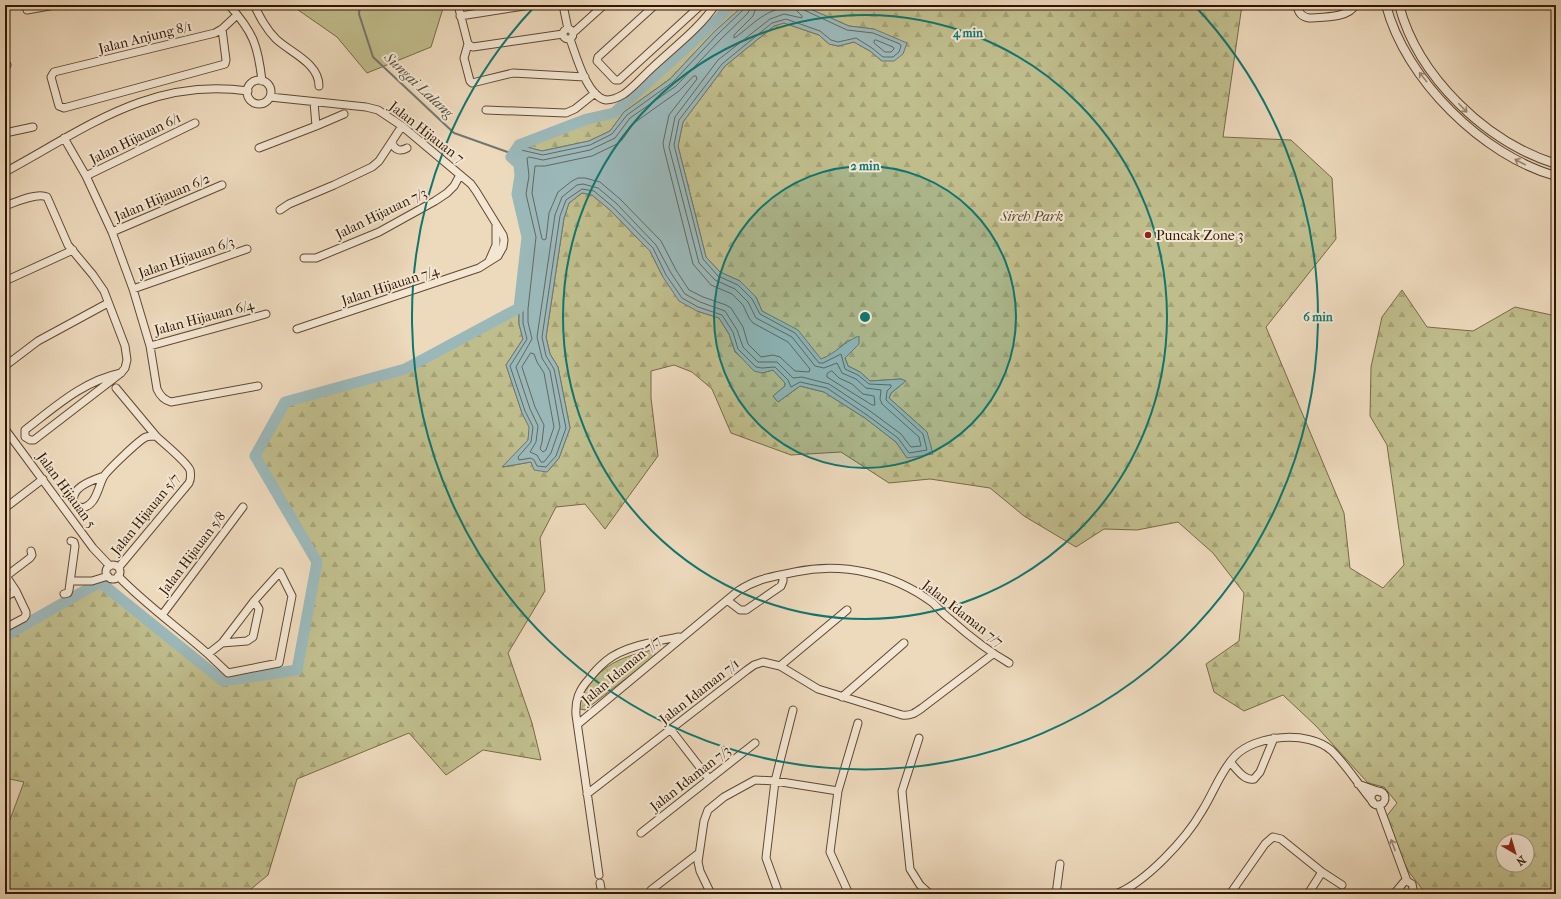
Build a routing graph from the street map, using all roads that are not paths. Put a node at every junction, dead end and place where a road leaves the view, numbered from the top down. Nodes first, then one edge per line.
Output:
1 (55, 5) edge
2 (229, 5) edge
3 (254, 5) edge
4 (458, 5) edge
5 (531, 5) edge
6 (563, 5) edge
7 (604, 5) edge
8 (656, 5) edge
9 (701, 5) edge
10 (715, 5) edge
11 (1297, 5) edge
12 (1355, 5) edge
13 (1386, 5) edge
14 (1399, 5) edge
15 (27, 10) dead end
16 (237, 15) junction
17 (460, 16) junction
18 (690, 16) junction
19 (698, 25) junction
20 (222, 28) junction
21 (568, 34) junction
22 (468, 44) junction
23 (634, 67) junction
24 (643, 76) junction
25 (585, 77) junction
26 (262, 81) junction
27 (319, 86) dead end
28 (248, 91) junction
29 (595, 93) junction
30 (270, 97) junction
31 (314, 102) junction
32 (486, 110) dead end
33 (344, 114) dead end
34 (195, 123) dead end
35 (316, 126) junction
36 (402, 126) junction
37 (33, 127) dead end
38 (5, 133) edge
39 (64, 138) junction
40 (392, 143) junction
41 (259, 148) dead end
42 (407, 148) dead end
43 (1556, 164) edge
44 (5, 172) edge
45 (460, 175) junction
46 (86, 176) junction
47 (1556, 176) edge
48 (222, 185) dead end
49 (5, 206) edge
50 (280, 210) dead end
51 (112, 232) junction
52 (247, 249) dead end
53 (73, 250) junction
54 (304, 258) dead end
55 (491, 259) joint
56 (5, 281) edge
57 (133, 289) junction
58 (108, 303) junction
59 (266, 314) dead end
60 (297, 329) dead end
61 (150, 346) junction
62 (5, 366) edge
63 (121, 373) junction
64 (258, 386) dead end
65 (116, 388) dead end
66 (77, 390) junction
67 (84, 402) junction
68 (57, 405) junction
69 (66, 416) junction
70 (5, 429) edge
71 (156, 436) junction
72 (104, 476) junction
73 (43, 479) junction
74 (243, 507) dead end
75 (5, 508) edge
76 (71, 541) dead end
77 (31, 551) dead end
78 (110, 566) junction
79 (119, 567) junction
80 (783, 575) junction
81 (108, 576) junction
82 (118, 576) junction
83 (6, 577) edge
84 (70, 582) junction
85 (16, 591) junction
86 (64, 594) dead end
87 (5, 597) edge
88 (727, 600) junction
89 (254, 601) junction
90 (847, 610) dead end
91 (162, 615) junction
92 (5, 628) edge
93 (681, 637) junction
94 (222, 642) junction
95 (653, 642) junction
96 (904, 643) dead end
97 (208, 654) junction
98 (660, 654) junction
99 (993, 654) junction
100 (1009, 663) dead end
101 (780, 666) junction
102 (842, 697) junction
103 (793, 710) dead end
104 (858, 723) dead end
105 (578, 724) junction
106 (671, 730) junction
107 (920, 738) dead end
108 (1274, 738) junction
109 (755, 744) dead end
110 (1230, 762) junction
111 (709, 779) junction
112 (775, 781) junction
113 (1358, 784) junction
114 (838, 791) junction
115 (1380, 792) junction
116 (587, 794) junction
117 (1376, 804) junction
118 (641, 833) dead end
119 (699, 853) junction
120 (1060, 864) dead end
121 (1322, 872) junction
122 (599, 874) dead end
123 (600, 883) dead end
124 (1342, 885) dead end
125 (1408, 889) edge
126 (651, 890) dead end
127 (602, 894) edge
128 (711, 894) edge
129 (779, 894) edge
130 (849, 894) edge
131 (930, 894) edge
132 (1056, 894) edge
133 (1116, 894) edge
134 (1230, 894) edge
135 (1308, 894) edge
136 (1395, 894) edge

1 - 15 street
2 - 16 street
3 - 27 street
4 - 17 street
5 - 17 street
6 - 21 street
7 - 21 street
8 - 23 street
9 - 18 street
10 - 19 street
11 - 12 street
47 -> 13 street
14 -> 43 street
16 - 20 street, Jalan Anjung 8/1
16 - 26 street
17 - 22 street
18 - 19 street
18 - 23 street
19 - 24 street
20 - 20 street, Jalan Anjung 8/1
21 - 22 street
21 - 25 street
22 - 25 street
23 - 24 street
24 - 29 street
25 - 29 street
26 - 28 street
26 - 30 street
28 - 30 street
28 - 39 street
29 - 32 street
30 - 31 street, Jalan Hijauan 7
31 - 35 street
31 - 36 street, Jalan Hijauan 7
33 - 35 street
34 - 46 street, Jalan Hijauan 6/1
35 - 41 street
36 - 40 street
36 - 45 street, Jalan Hijauan 7
37 - 38 street
39 - 44 street
39 - 46 street
40 - 42 street
40 - 50 street
45 - 54 street, Jalan Hijauan 7/3
45 - 55 street, Jalan Hijauan 7
46 - 51 street
48 - 51 street, Jalan Hijauan 6/2
49 - 53 street
51 - 57 street
52 - 57 street, Jalan Hijauan 6/3
53 - 56 street
53 - 58 street
55 - 60 street, Jalan Hijauan 7/4
57 - 61 street
58 - 62 street
58 - 63 street
59 - 61 street, Jalan Hijauan 6/4
61 - 64 street
63 - 66 street
63 - 67 street
65 - 71 street, Jalan Hijauan 5/7
66 - 67 street
66 - 68 street
67 - 69 street
68 - 69 street
68 - 69 street
70 - 73 street, Jalan Hijauan 5
71 - 72 street
71 - 79 street, Jalan Hijauan 5/7
72 - 72 street
73 - 75 street
73 - 78 street, Jalan Hijauan 5
74 - 91 street, Jalan Hijauan 5/8
76 - 84 street
77 - 83 street
78 - 79 street
78 - 81 street
79 - 82 street
80 - 88 street, Jalan Idaman 7/7
80 - 88 street
80 - 99 street, Jalan Idaman 7/7
81 - 82 street
81 - 84 street
82 - 91 street
83 - 85 street
84 - 86 street
85 - 87 street
85 - 92 street
88 - 93 street, Jalan Idaman 7/7
89 - 94 street
89 - 94 street
89 - 97 street
90 - 101 street
91 - 97 street
93 - 95 street, Jalan Idaman 7/7
93 - 98 street, Jalan Idaman 7/7
94 - 97 street
95 - 98 street
95 - 105 street, Jalan Idaman 7/7
96 - 102 street
98 - 105 street, Jalan Idaman 7/7
99 - 100 street, Jalan Idaman 7/7
99 - 102 street, Jalan Idaman 7/1
101 - 102 street, Jalan Idaman 7/1
101 - 106 street, Jalan Idaman 7/1
103 - 112 street
104 - 114 street
105 - 116 street, Jalan Idaman 7/7
106 - 111 street
106 - 116 street, Jalan Idaman 7/1
107 - 131 street
108 - 110 street
108 - 110 street
108 - 113 street
109 - 111 street, Jalan Idaman 7/3
110 - 133 street
111 - 118 street, Jalan Idaman 7/3
112 - 114 street
112 - 119 street
112 - 129 street
113 - 115 street
113 - 117 street
114 - 130 street
115 - 117 street
115 - 117 street
116 - 122 street, Jalan Idaman 7/7
125 -> 117 street
119 - 126 street
119 - 128 street
120 - 132 street
121 - 124 street
121 - 134 street
121 - 135 street
123 - 127 street
125 - 136 street

